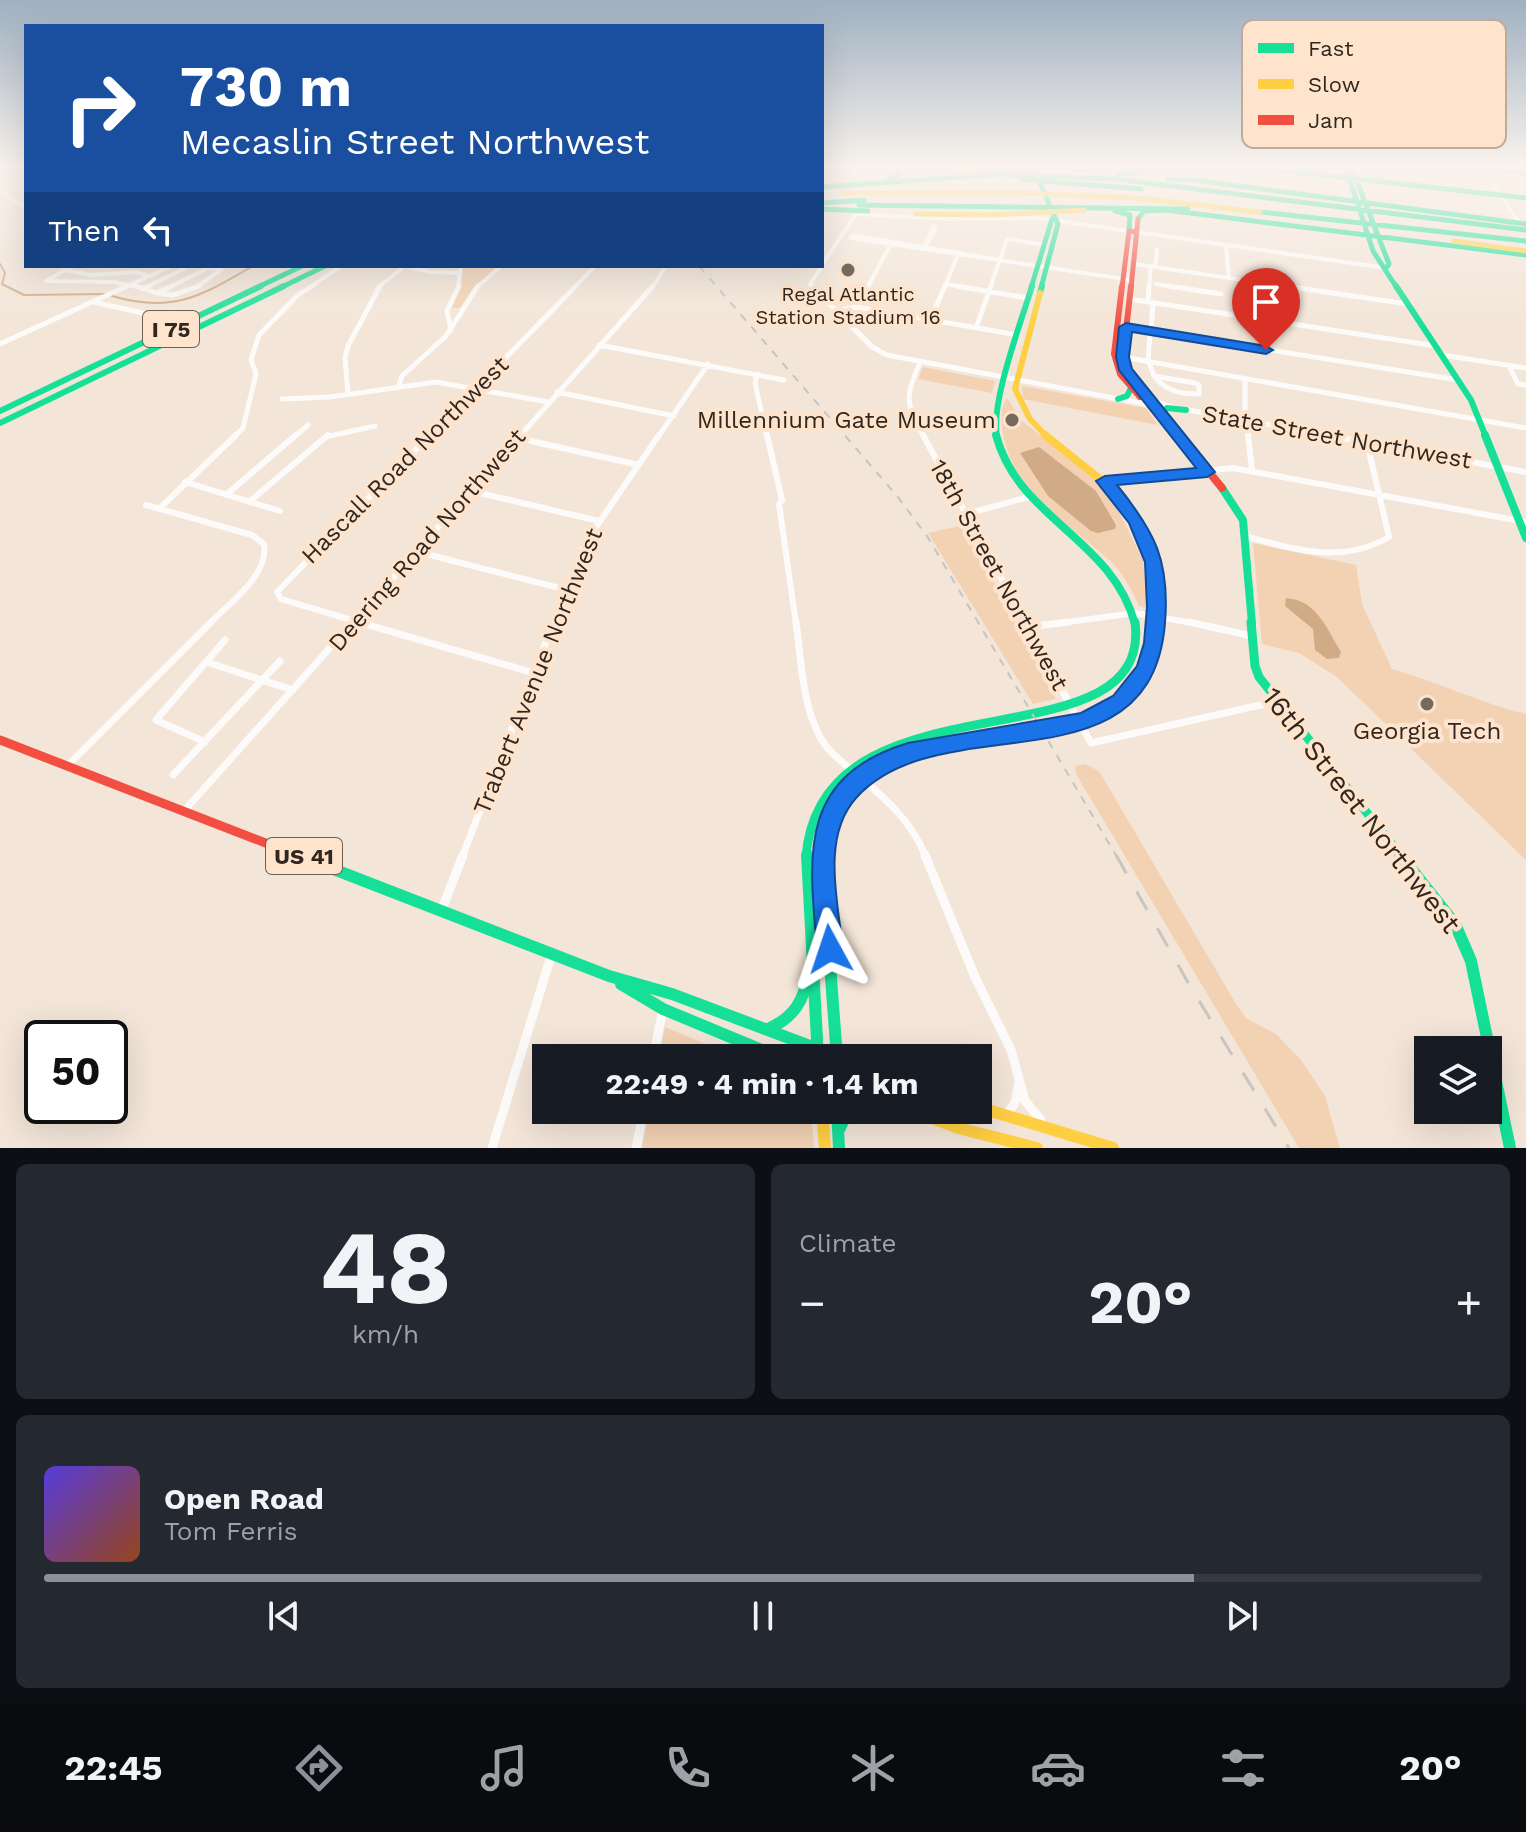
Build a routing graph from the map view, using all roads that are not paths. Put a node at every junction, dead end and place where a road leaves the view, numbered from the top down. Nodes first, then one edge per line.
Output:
1 (851, 222) edge
2 (1053, 222) edge
3 (1062, 222) edge
4 (1132, 222) edge
5 (1137, 222) edge
6 (1274, 222) edge
7 (1304, 222) edge
8 (1353, 222) edge
9 (1369, 222) edge
10 (1476, 222) edge
11 (1483, 222) edge
12 (1490, 222) edge
13 (1055, 226) junction
14 (1525, 227) edge
15 (1133, 232) junction
16 (1372, 232) junction
17 (1155, 235) junction
18 (1526, 241) edge
19 (892, 243) junction
20 (1045, 245) junction
21 (1226, 245) junction
22 (958, 253) junction
23 (1526, 253) edge
24 (1000, 260) junction
25 (824, 263) edge
26 (1134, 264) junction
27 (1037, 265) junction
28 (1048, 267) junction
29 (1153, 267) junction
30 (61, 268) edge
31 (166, 268) edge
32 (182, 268) edge
33 (298, 268) edge
34 (321, 268) edge
35 (338, 268) edge
36 (402, 268) edge
37 (413, 268) edge
38 (461, 268) edge
39 (499, 268) edge
40 (593, 268) edge
41 (665, 268) edge
42 (821, 268) edge
43 (1386, 268) junction
44 (1170, 269) junction
45 (65, 270) junction
46 (460, 273) junction
47 (148, 276) junction
48 (1229, 278) junction
49 (1127, 279) junction
50 (946, 282) junction
51 (1156, 284) dead end
52 (129, 285) junction
53 (1168, 286) junction
54 (142, 289) junction
55 (990, 290) junction
56 (155, 294) junction
57 (1221, 294) dead end
58 (1028, 296) junction
59 (1129, 299) junction
60 (97, 300) junction
61 (1150, 302) junction
62 (1408, 304) junction
63 (856, 307) junction
64 (464, 310) junction
65 (447, 311) junction
66 (837, 311) junction
67 (173, 312) dead end
68 (930, 320) junction
69 (1126, 327) junction
70 (976, 328) junction
71 (451, 330) junction
72 (1150, 331) junction
73 (1018, 335) junction
74 (0, 344) edge
75 (599, 345) junction
76 (1436, 346) junction
77 (1442, 355) junction
78 (1123, 357) junction
79 (1149, 362) junction
80 (920, 363) junction
81 (708, 364) junction
82 (1509, 366) junction
83 (1526, 368) edge
84 (757, 374) junction
85 (1153, 376) junction
86 (1005, 379) junction
87 (1245, 379) junction
88 (784, 380) dead end
89 (1458, 380) junction
90 (1017, 381) junction
91 (399, 385) junction
92 (1526, 385) edge
93 (475, 388) junction
94 (1131, 388) junction
95 (557, 392) junction
96 (348, 394) junction
97 (282, 399) dead end
98 (1118, 399) junction
99 (548, 402) junction
100 (1150, 402) junction
101 (3, 408) edge
102 (1186, 410) junction
103 (674, 416) junction
104 (1160, 416) junction
105 (1479, 420) junction
106 (1246, 421) junction
107 (4, 424) edge
108 (308, 425) dead end
109 (375, 426) dead end
110 (1526, 428) edge
111 (517, 438) junction
112 (1367, 443) junction
113 (639, 465) junction
114 (1498, 467) junction
115 (1252, 470) junction
116 (1207, 472) junction
117 (1526, 472) edge
118 (1105, 481) junction
119 (185, 482) junction
120 (471, 491) junction
121 (1379, 494) junction
122 (226, 495) junction
123 (1029, 497) junction
124 (249, 502) junction
125 (146, 505) dead end
126 (159, 509) junction
127 (280, 511) dead end
128 (966, 514) junction
129 (599, 521) junction
130 (1523, 522) edge
131 (1244, 536) junction
132 (1526, 538) edge
133 (418, 552) junction
134 (567, 590) junction
135 (1135, 613) junction
136 (1156, 615) junction
137 (356, 621) junction
138 (1027, 627) junction
139 (1253, 636) junction
140 (225, 640) dead end
141 (280, 661) dead end
142 (206, 662) junction
143 (534, 673) junction
144 (263, 680) junction
145 (293, 690) junction
146 (1278, 701) junction
147 (0, 740) edge
148 (205, 742) junction
149 (67, 766) junction
150 (847, 768) junction
151 (173, 775) dead end
152 (860, 779) junction
153 (183, 811) junction
154 (442, 909) junction
155 (552, 953) junction
156 (812, 955) junction
157 (609, 976) junction
158 (663, 1009) junction
159 (768, 1029) junction
160 (656, 1044) edge
161 (747, 1044) edge
162 (799, 1044) edge
163 (817, 1044) edge
164 (838, 1044) edge
165 (1020, 1074) junction
166 (992, 1112) edge
167 (1005, 1117) junction
168 (641, 1124) edge
169 (823, 1124) edge
170 (838, 1124) edge
171 (843, 1124) edge
172 (948, 1124) edge
173 (1062, 1134) junction
174 (838, 1137) junction
175 (492, 1148) edge
176 (636, 1148) edge
177 (825, 1148) edge
178 (839, 1148) edge
179 (1037, 1148) edge
180 (1113, 1148) edge
181 (1510, 1148) edge

1 - 25 street, State Street Northwest
2 - 13 main road
3 - 15 street, State Street Northwest
4 - 15 main road
5 - 15 main road
6 - 16 main road
7 - 23 main road
8 - 18 main road
9 - 16 main road
10 - 14 main road
11 - 14 main road
12 - 14 main road
13 - 20 main road
13 - 28 main road
15 - 17 street
15 - 26 main road, 16th Street Northwest
15 - 49 main road, 16th Street Northwest
16 - 23 main road
16 - 43 main road
17 - 21 street
17 - 29 street
19 - 19 street
19 - 22 street
19 - 63 street
20 - 24 street
20 - 27 main road
21 - 43 street
21 - 48 street
22 - 24 street
22 - 50 street
24 - 27 street
24 - 55 street
26 - 29 street
26 - 49 main road, 16th Street Northwest
27 - 28 street
27 - 58 main road
28 - 49 street
28 - 90 main road
29 - 44 street
29 - 61 street
30 - 45 street
31 - 47 street
32 - 54 street
33 - 101 main road, I 75
34 - 107 main road, I 75
35 - 119 street
36 - 96 street
37 - 46 street
38 - 46 street
39 - 64 street
40 - 93 street, Hascall Road Northwest
41 - 75 street, Deering Road Northwest
42 - 66 street, State Street Northwest
43 - 62 main road
44 - 48 street
44 - 53 street
45 - 47 street
45 - 52 street
46 - 65 street
47 - 52 street
48 - 62 street
49 - 59 main road, 16th Street Northwest
49 - 94 main road, 16th Street Northwest
50 - 55 street
50 - 68 street
51 - 53 street
52 - 54 street
52 - 60 street
53 - 57 street
54 - 56 street
55 - 58 street
55 - 70 street
56 - 56 street
58 - 73 main road
59 - 61 street
59 - 69 main road, 16th Street Northwest
60 - 67 street
60 - 74 street
61 - 72 street
61 - 76 street
62 - 76 main road
63 - 66 street
63 - 68 street
64 - 65 street
64 - 71 street
65 - 71 street
66 - 80 street, State Street Northwest
68 - 70 street
69 - 72 street
69 - 78 main road, 16th Street Northwest
70 - 73 street
71 - 91 street
72 - 79 street
72 - 89 street
73 - 86 main road
75 - 81 street
75 - 95 street, Deering Road Northwest
76 - 77 main road
77 - 82 street
77 - 89 main road
78 - 79 street
78 - 100 main road, 16th Street Northwest
79 - 85 street
79 - 87 street
80 - 86 street, State Street Northwest
80 - 128 street, 18th Street Northwest
81 - 84 street
81 - 103 street, Trabert Avenue Northwest
82 - 83 street
82 - 92 street
84 - 88 street
84 - 150 street
85 - 85 street
86 - 90 street, State Street Northwest
86 - 123 main road
87 - 105 street
87 - 106 street
89 - 105 main road
90 - 98 street, State Street Northwest
90 - 118 main road
91 - 93 street
91 - 96 street
93 - 99 street
93 - 137 street, Hascall Road Northwest
94 - 98 main road
94 - 100 main road, 16th Street Northwest
95 - 99 street, Deering Road Northwest
95 - 103 street
96 - 97 street
98 - 100 street, State Street Northwest
99 - 111 street, Deering Road Northwest
100 - 102 street, State Street Northwest
100 - 104 main road, 16th Street Northwest
102 - 104 main road
102 - 106 street, State Street Northwest
103 - 113 street, Trabert Avenue Northwest
104 - 116 main road, 16th Street Northwest
105 - 110 street
105 - 114 main road
106 - 112 street, State Street Northwest
106 - 115 street
108 - 122 street
109 - 124 street
111 - 113 street
111 - 120 street, Deering Road Northwest
112 - 114 street, State Street Northwest
112 - 121 street
113 - 129 street, Trabert Avenue Northwest
114 - 117 street, State Street Northwest
114 - 130 main road
115 - 116 street
115 - 121 street
116 - 118 street
116 - 131 main road, 16th Street Northwest
118 - 136 main road
119 - 122 street
119 - 126 street
120 - 129 street
120 - 133 street, Deering Road Northwest
121 - 130 street
121 - 131 street
122 - 124 street
123 - 128 street
123 - 135 main road
124 - 127 street
125 - 126 street
126 - 149 street
128 - 138 street, 18th Street Northwest
129 - 134 street, Trabert Avenue Northwest
130 - 132 main road
131 - 139 main road, 16th Street Northwest
133 - 134 street
133 - 137 street, Deering Road Northwest
134 - 143 street, Trabert Avenue Northwest
135 - 136 street
135 - 138 street
135 - 150 main road
136 - 139 street
136 - 152 main road
137 - 143 street
137 - 145 street, Deering Road Northwest
138 - 146 street, 18th Street Northwest
139 - 146 main road, 16th Street Northwest
140 - 142 street
141 - 144 street
142 - 144 street
142 - 148 street
143 - 154 street, Trabert Avenue Northwest
144 - 145 street
144 - 148 street
145 - 153 street, Deering Road Northwest
146 - 181 main road, 16th Street Northwest
147 - 149 main road, US 41
148 - 151 street
149 - 153 main road, US 41
150 - 152 street
150 - 156 main road
152 - 164 main road
152 - 165 street
153 - 154 main road, US 41
154 - 155 main road, US 41
155 - 157 main road, US 41
155 - 175 street
156 - 159 main road
156 - 163 main road
157 - 158 main road, US 41
157 - 159 main road, US 41
158 - 160 street
158 - 161 main road, US 41
159 - 162 main road, US 41
165 - 167 street
165 - 173 street
166 - 167 main road
167 - 173 main road
168 - 176 street
169 - 177 main road
170 - 174 main road
171 - 174 main road
172 - 179 main road
173 - 180 main road
174 - 178 main road

